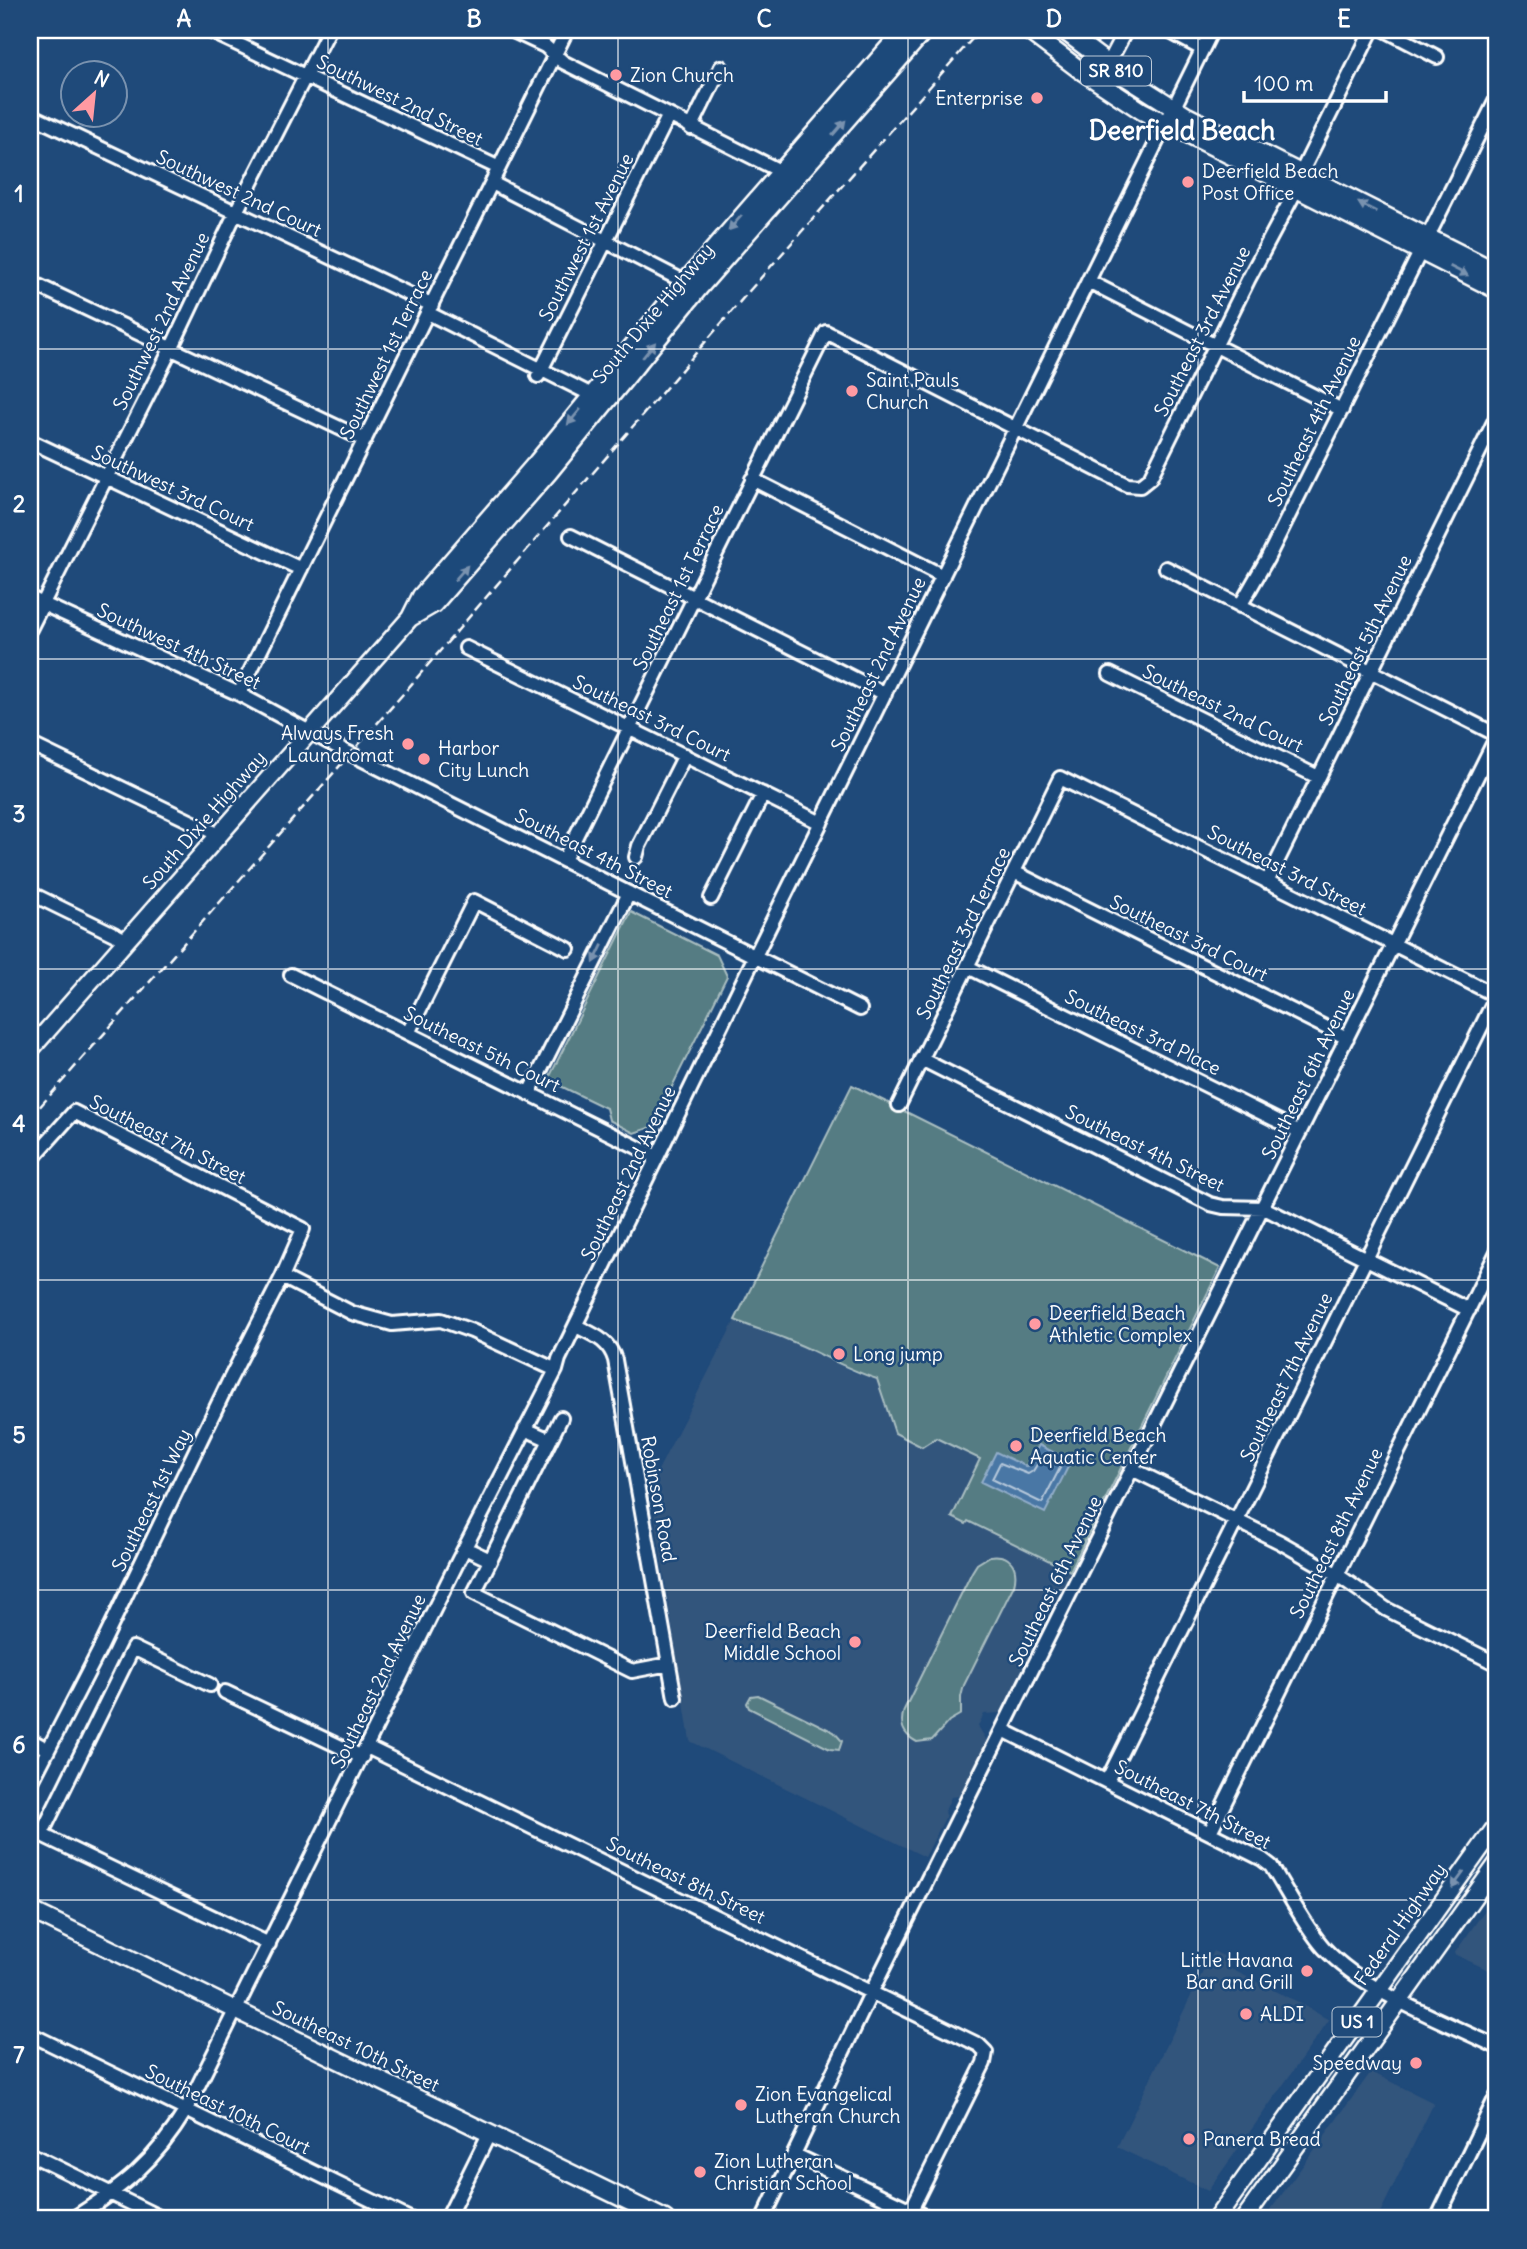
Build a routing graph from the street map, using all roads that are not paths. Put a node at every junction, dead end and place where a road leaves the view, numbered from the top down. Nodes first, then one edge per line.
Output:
1 (208, 30) edge
2 (329, 30) edge
3 (511, 30) edge
4 (567, 30) edge
5 (904, 30) edge
6 (925, 30) edge
7 (1027, 30) edge
8 (1063, 30) edge
9 (1126, 30) edge
10 (1167, 30) edge
11 (1212, 30) edge
12 (1372, 30) edge
13 (1385, 30) edge
14 (1202, 49) junction
15 (554, 55) junction
16 (1437, 57) dead end
17 (1108, 64) junction
18 (721, 68) dead end
19 (306, 76) junction
20 (1497, 98) edge
21 (1173, 107) junction
22 (30, 115) edge
23 (668, 117) junction
24 (1165, 123) junction
25 (691, 128) junction
26 (499, 169) junction
27 (1301, 173) junction
28 (787, 175) junction
29 (492, 183) junction
30 (1296, 190) junction
31 (236, 212) junction
32 (606, 240) junction
33 (1424, 244) junction
34 (1497, 272) edge
35 (1088, 281) junction
36 (30, 282) edge
37 (685, 282) junction
38 (1497, 290) edge
39 (430, 309) junction
40 (1215, 346) junction
41 (171, 349) junction
42 (540, 372) junction
43 (599, 399) junction
44 (1342, 411) junction
45 (1497, 416) edge
46 (1016, 428) junction
47 (365, 440) junction
48 (30, 441) edge
49 (105, 477) junction
50 (752, 480) junction
51 (571, 536) dead end
52 (1166, 568) dead end
53 (301, 569) junction
54 (943, 576) junction
55 (30, 598) edge
56 (694, 599) junction
57 (42, 604) junction
58 (1240, 606) junction
59 (30, 629) edge
60 (466, 648) dead end
61 (1370, 672) junction
62 (1110, 674) dead end
63 (239, 694) junction
64 (885, 694) junction
65 (630, 727) junction
66 (309, 732) junction
67 (1497, 736) edge
68 (30, 744) edge
69 (685, 755) junction
70 (1318, 776) junction
71 (1060, 778) joint
72 (763, 794) junction
73 (821, 823) junction
74 (219, 835) junction
75 (636, 857) dead end
76 (564, 860) junction
77 (1014, 872) junction
78 (1267, 882) junction
79 (629, 892) junction
80 (30, 893) edge
81 (711, 898) dead end
82 (126, 940) junction
83 (1393, 945) junction
84 (568, 949) dead end
85 (755, 956) junction
86 (968, 967) junction
87 (291, 975) dead end
88 (1497, 994) edge
89 (860, 1009) dead end
90 (408, 1033) junction
91 (1347, 1038) junction
92 (32, 1045) edge
93 (921, 1059) junction
94 (529, 1093) junction
95 (899, 1105) dead end
96 (1300, 1132) junction
97 (657, 1157) junction
98 (30, 1161) edge
99 (1264, 1208) junction
100 (303, 1229) joint
101 (1497, 1252) edge
102 (1366, 1258) junction
103 (282, 1277) junction
104 (1469, 1310) junction
105 (576, 1325) junction
106 (556, 1370) junction
107 (561, 1418) dead end
108 (525, 1429) junction
109 (550, 1440) junction
110 (1132, 1469) junction
111 (1236, 1520) junction
112 (465, 1548) junction
113 (490, 1560) junction
114 (1336, 1574) junction
115 (669, 1664) junction
116 (1497, 1664) edge
117 (210, 1685) dead end
118 (225, 1692) dead end
119 (675, 1698) dead end
120 (1003, 1730) junction
121 (30, 1740) edge
122 (47, 1749) junction
123 (365, 1752) junction
124 (1107, 1781) junction
125 (30, 1785) edge
126 (1497, 1825) edge
127 (1210, 1832) junction
128 (1497, 1864) edge
129 (30, 1910) edge
130 (269, 1944) junction
131 (1380, 1990) junction
132 (872, 1991) junction
133 (1400, 2001) junction
134 (236, 2011) junction
135 (30, 2034) edge
136 (1497, 2047) edge
137 (1497, 2095) edge
138 (186, 2110) junction
139 (1294, 2110) junction
140 (489, 2134) junction
141 (30, 2154) edge
142 (795, 2155) junction
143 (1236, 2191) junction
144 (111, 2194) junction
145 (1254, 2205) junction
146 (911, 2210) junction
147 (72, 2219) edge
148 (163, 2219) edge
149 (410, 2219) edge
150 (447, 2219) edge
151 (665, 2219) edge
152 (763, 2219) edge
153 (930, 2219) edge
154 (1216, 2219) edge
155 (1236, 2219) edge
156 (1244, 2219) edge
157 (1437, 2219) edge

1 - 19 street, Southwest 2nd Street
2 - 19 street, Southwest 2nd Avenue
3 - 15 street
4 - 15 street, Southwest 1st Terrace
5 - 28 main road, South Dixie Highway
28 -> 6 main road, South Dixie Highway
7 - 24 main road, SR 810
8 - 17 main road, SR 810
9 - 17 street
10 - 14 street
11 - 14 street, Southeast 2nd Avenue
12 - 27 street
13 - 16 street
14 - 21 street, Southeast 2nd Avenue
15 - 23 street
15 - 26 street, Southwest 1st Terrace
17 - 21 main road, SR 810
18 - 25 street
19 - 26 street, Southwest 2nd Street
19 - 31 street, Southwest 2nd Avenue
20 - 33 street, Southeast 4th Avenue
21 - 24 street, Southeast 2nd Avenue
21 - 27 main road, SR 810
22 - 31 street, Southwest 2nd Court
23 - 25 street
23 - 32 street, Southwest 1st Avenue
24 - 30 main road, SR 810
24 - 35 street, Southeast 2nd Avenue
25 - 28 street
26 - 29 street, Southwest 1st Terrace
33 -> 27 main road, SR 810
28 -> 37 main road, South Dixie Highway
43 -> 28 main road, South Dixie Highway
29 - 32 street
29 - 39 street, Southwest 1st Terrace
30 - 33 main road, SR 810
30 - 40 street, Southeast 3rd Avenue
31 - 39 street, Southwest 2nd Court
31 - 41 street, Southwest 2nd Avenue
32 - 37 street
32 - 42 street, Southwest 1st Avenue
33 - 34 main road, SR 810
33 -> 38 main road, SR 810
33 - 44 street, Southeast 4th Avenue
35 - 40 street
35 - 46 street, Southeast 2nd Avenue
36 - 41 street
37 - 43 main road, South Dixie Highway
39 - 42 street, Southwest 2nd Court
39 - 47 street, Southwest 1st Terrace
40 - 44 street
40 - 46 street, Southeast 3rd Avenue
41 - 47 street
41 - 49 street, Southwest 2nd Avenue
42 - 43 street, Southwest 2nd Court
43 - 66 main road, South Dixie Highway
44 - 58 street, Southeast 4th Avenue
45 - 61 street, Southeast 5th Avenue
46 - 50 street, Southeast 1st Terrace
46 - 54 street, Southeast 2nd Avenue
47 - 53 street, Southwest 1st Terrace
48 - 49 street, Southwest 3rd Court
49 - 53 street, Southwest 3rd Court
49 - 57 street, Southwest 2nd Avenue
50 - 54 street
50 - 56 street, Southeast 1st Terrace
51 - 56 street
52 - 58 street
53 - 63 street, Southwest 1st Terrace
54 - 64 street, Southeast 2nd Avenue
55 - 57 street, Southwest 4th Street
56 - 64 street
56 - 65 street, Southeast 1st Terrace
57 - 59 street, Southwest 2nd Avenue
57 - 63 street, Southwest 4th Street
58 - 61 street
60 - 65 street, Southeast 3rd Court
61 - 67 street
61 - 70 street, Southeast 5th Avenue
62 - 70 street, Southeast 2nd Court
63 - 66 street, Southwest 4th Street
64 - 73 street, Southeast 2nd Avenue
65 - 69 street, Southeast 3rd Court
65 - 76 street, Southeast 1st Terrace
66 - 74 main road, South Dixie Highway
66 - 76 street, Southeast 4th Street
67 - 83 street, Southeast 6th Avenue
68 - 74 street
69 - 72 street, Southeast 3rd Court
69 - 75 street
70 - 78 street, Southeast 5th Avenue
71 - 77 street, Southeast 3rd Terrace
71 - 78 street, Southeast 3rd Street
72 - 73 street, Southeast 3rd Court
72 - 81 street
73 - 85 street, Southeast 2nd Avenue
74 - 82 main road, South Dixie Highway
76 - 79 street, Southeast 4th Street
77 - 86 street, Southeast 3rd Terrace
77 - 91 street, Southeast 3rd Court
78 - 83 street, Southeast 3rd Street
79 - 85 street, Southeast 4th Street
79 -> 94 street
80 - 82 street
82 - 92 main road, South Dixie Highway
83 - 88 street, Southeast 3rd Street
83 - 91 street, Southeast 6th Avenue
84 - 90 street
85 - 89 street, Southeast 4th Street
85 - 97 street, Southeast 2nd Avenue
86 - 93 street, Southeast 3rd Terrace
86 - 96 street, Southeast 3rd Place
87 - 90 street, Southeast 5th Court
88 - 102 street, Southeast 7th Avenue
90 - 94 street, Southeast 5th Court
91 - 96 street, Southeast 6th Avenue
93 - 95 street, Southeast 3rd Terrace
93 - 99 street, Southeast 4th Street
94 - 97 street, Southeast 5th Court
96 - 99 street, Southeast 6th Avenue
97 - 105 street, Southeast 2nd Avenue
98 - 100 street, Southeast 7th Street
99 - 102 street, Southeast 4th Street
99 - 110 street, Southeast 6th Avenue
100 - 103 street, Southeast 1st Way
101 - 104 street, Southeast 8th Avenue
102 - 104 street, Southeast 4th Street
102 - 111 street, Southeast 7th Avenue
103 - 106 street
103 - 122 street, Southeast 1st Way
104 - 114 street, Southeast 8th Avenue
105 - 106 street, Southeast 2nd Avenue
105 - 115 street, Robinson Road
106 - 108 street, Southeast 2nd Avenue
107 - 109 street
108 - 109 street
108 - 112 street, Southeast 2nd Avenue
109 - 113 street
110 - 111 street
110 - 120 street, Southeast 6th Avenue
111 - 114 street
111 - 124 street, Southeast 7th Avenue
112 - 113 street
112 - 123 street, Southeast 2nd Avenue
113 - 115 street
114 - 116 street
114 - 127 street, Southeast 8th Avenue
115 - 119 street, Robinson Road
117 - 130 street
118 - 123 street, Southeast 8th Street
120 - 124 street, Southeast 7th Street
120 - 132 street, Southeast 6th Avenue
121 - 122 street
122 - 125 street, Southeast 1st Way
123 - 130 street, Southeast 2nd Avenue
123 - 132 street, Southeast 8th Street
124 - 127 street, Southeast 7th Street
126 -> 131 main road, Federal Highway / US 1
127 - 131 street, Southeast 7th Street
128 - 133 main road, US 1
129 - 134 main road, Southeast 10th Street
130 - 134 street, Southeast 2nd Avenue
131 - 133 street, Southeast 7th Street
131 - 139 main road, Federal Highway / US 1
132 - 142 street, Southeast 6th Avenue
132 - 146 street, Southeast 8th Street
133 - 136 street, Southeast 7th Street
133 - 145 main road, US 1
134 - 138 street, Southeast 2nd Avenue
134 - 140 main road, Southeast 10th Street
135 - 138 street, Southeast 10th Court
137 - 157 street
138 - 144 street, Southeast 2nd Avenue
138 - 149 street, Southeast 10th Court
139 - 143 main road, Federal Highway / US 1
139 - 145 main road
140 - 150 street
140 - 151 main road, Southeast 10th Street
141 - 144 street
142 - 146 street
142 - 152 street, Southeast 6th Avenue
143 - 154 main road, Federal Highway / US 1
143 - 155 main road
144 - 147 street, Southeast 2nd Avenue
144 - 148 street
145 - 156 main road, US 1
146 - 153 street

